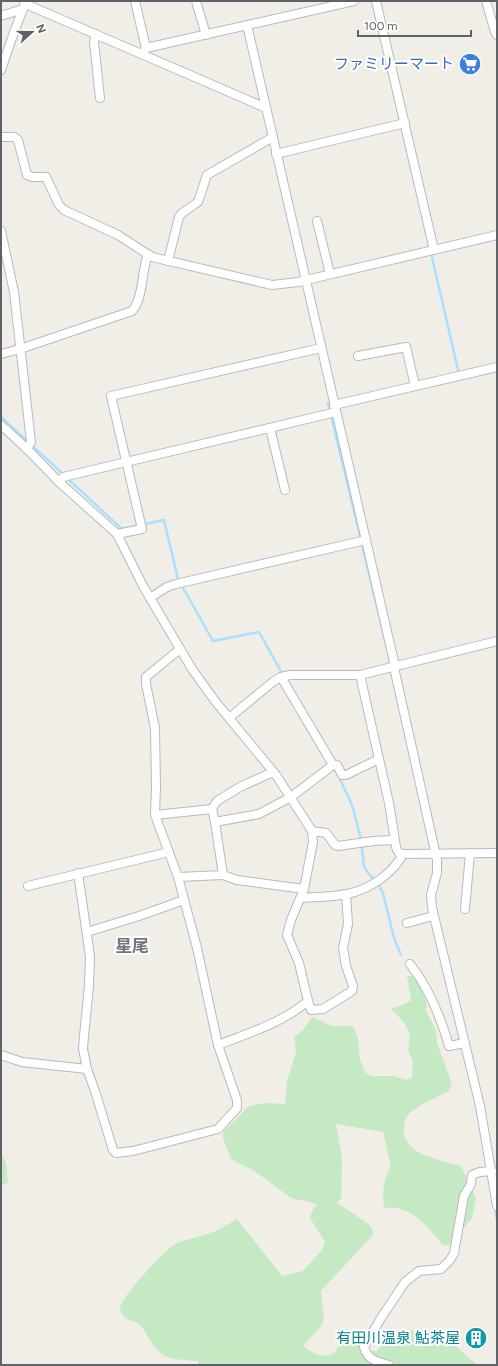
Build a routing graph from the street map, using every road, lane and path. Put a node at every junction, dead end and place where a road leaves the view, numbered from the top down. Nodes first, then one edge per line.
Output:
1 (135, 1) edge
2 (196, 1) edge
3 (354, 1) edge
4 (376, 1) edge
5 (486, 1) edge
6 (24, 5) edge
7 (1, 16) edge
8 (247, 25) junction
9 (96, 34) junction
10 (206, 35) junction
11 (497, 35) edge
12 (144, 51) junction
13 (1, 70) edge
14 (100, 98) dead end
15 (266, 108) junction
16 (405, 123) junction
17 (1, 138) edge
18 (273, 138) junction
19 (276, 154) junction
20 (317, 221) dead end
21 (1, 231) edge
22 (497, 235) edge
23 (434, 250) junction
24 (148, 254) junction
25 (168, 261) junction
26 (330, 274) junction
27 (306, 280) junction
28 (321, 348) junction
29 (20, 349) junction
30 (1, 354) edge
31 (358, 356) dead end
32 (497, 366) edge
33 (415, 386) junction
34 (335, 408) junction
35 (1, 425) edge
36 (270, 428) junction
37 (27, 449) junction
38 (127, 461) junction
39 (59, 482) junction
40 (285, 490) dead end
41 (117, 534) junction
42 (366, 540) junction
43 (150, 598) junction
44 (497, 641) edge
45 (180, 649) junction
46 (395, 666) junction
47 (360, 675) junction
48 (281, 677) junction
49 (229, 718) junction
50 (379, 759) junction
51 (333, 765) junction
52 (273, 772) junction
53 (291, 797) junction
54 (212, 809) junction
55 (155, 815) junction
56 (215, 822) junction
57 (312, 831) junction
58 (394, 840) junction
59 (169, 852) junction
60 (470, 853) junction
61 (497, 853) edge
62 (403, 854) junction
63 (436, 854) junction
64 (78, 873) junction
65 (223, 875) junction
66 (178, 877) junction
67 (28, 886) dead end
68 (304, 889) junction
69 (346, 894) junction
70 (300, 898) junction
71 (184, 900) junction
72 (465, 909) dead end
73 (433, 916) junction
74 (407, 924) dead end
75 (87, 932) junction
76 (410, 964) dead end
77 (308, 1001) junction
78 (464, 1043) junction
79 (218, 1045) junction
80 (1, 1055) edge
81 (87, 1070) junction
82 (492, 1171) junction
83 (497, 1206) edge
84 (389, 1365) edge

1 - 12 street
2 - 10 street
3 - 8 street
4 - 16 street
5 - 11 street
6 - 7 street
6 - 9 street
6 - 13 street
8 - 10 street
8 - 15 street
9 - 12 street
9 - 14 street
10 - 12 street
12 - 15 street
15 - 18 street
16 - 19 street
16 - 23 street
17 - 24 street
18 - 19 street
18 - 25 street
19 - 27 street
20 - 26 street
21 - 29 street
22 - 23 street
23 - 26 street
24 - 25 street
24 - 29 street
25 - 27 street
26 - 27 street
27 - 28 street
28 - 34 street
28 - 38 street
29 - 30 street
29 - 37 street
31 - 33 street
32 - 33 street
33 - 34 street
34 - 36 street
34 - 42 street
35 - 37 street
36 - 38 street
36 - 40 street
37 - 39 street
38 - 39 street
38 - 41 street
39 - 41 street
41 - 43 street
42 - 43 street
42 - 46 street
43 - 45 street
44 - 46 street
45 - 49 street
45 - 55 street
46 - 47 street
46 - 63 street
47 - 48 street
47 - 50 street
48 - 49 street
48 - 51 street
49 - 52 street
50 - 51 street
50 - 58 street
51 - 53 street
52 - 53 street
52 - 54 street
53 - 56 street
53 - 57 street
54 - 55 street
54 - 56 street
55 - 59 street
56 - 65 street
57 - 58 street
57 - 68 street
58 - 62 street
59 - 64 street
59 - 66 street
60 - 61 street
60 - 63 street
60 - 72 street
62 - 63 street
62 - 69 street
63 - 73 street
64 - 67 street
64 - 75 street
65 - 66 street
65 - 68 street
66 - 71 street
68 - 70 street
69 - 70 street
69 - 77 street
70 - 77 street
71 - 75 street
71 - 79 street
73 - 74 street
73 - 78 street
75 - 81 street
76 - 78 street
77 - 79 street
78 - 82 street
79 - 81 street
80 - 81 street
82 - 83 street
82 - 84 street

